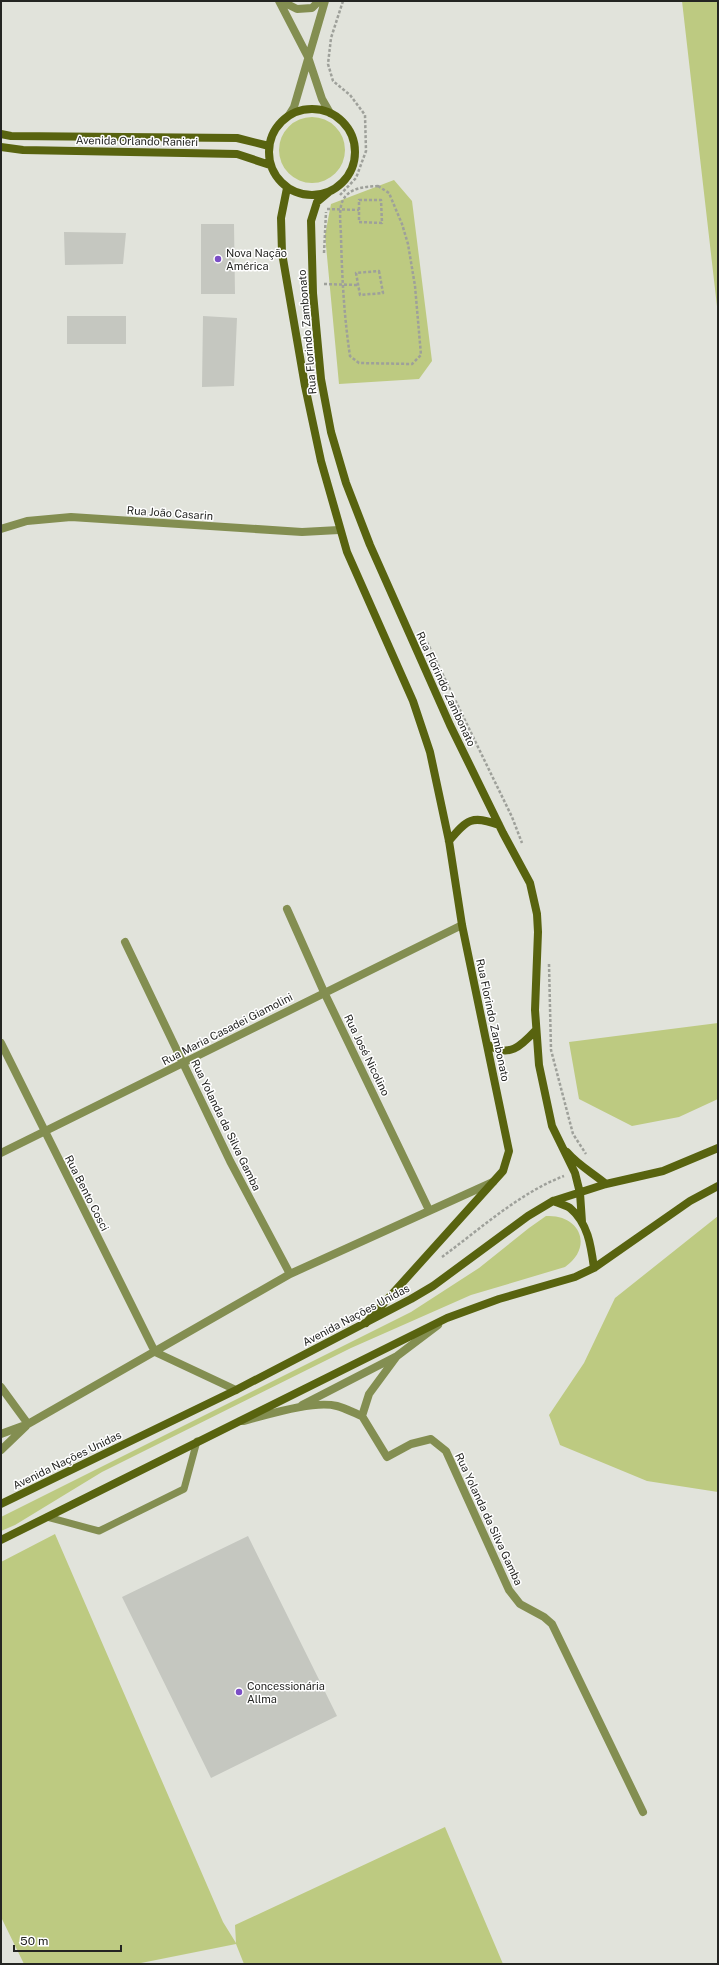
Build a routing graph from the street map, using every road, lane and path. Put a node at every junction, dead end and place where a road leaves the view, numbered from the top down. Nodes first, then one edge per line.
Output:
1 (280, 1) edge
2 (319, 1) edge
3 (325, 1) edge
4 (343, 1) edge
5 (308, 57) junction
6 (330, 113) junction
7 (289, 115) junction
8 (1, 134) edge
9 (269, 146) junction
10 (1, 147) edge
11 (270, 165) junction
12 (287, 188) junction
13 (329, 192) junction
14 (335, 200) dead end
15 (331, 204) dead end
16 (326, 209) junction
17 (341, 210) junction
18 (359, 210) junction
19 (324, 254) dead end
20 (324, 277) dead end
21 (324, 284) junction
22 (341, 284) junction
23 (358, 284) junction
24 (324, 292) dead end
25 (1, 529) edge
26 (339, 530) junction
27 (424, 637) dead end
28 (499, 826) junction
29 (449, 840) junction
30 (523, 845) dead end
31 (286, 909) dead end
32 (462, 925) junction
33 (124, 942) dead end
34 (549, 961) dead end
35 (324, 992) junction
36 (536, 1030) junction
37 (1, 1043) edge
38 (487, 1044) junction
39 (183, 1063) junction
40 (552, 1126) junction
41 (45, 1132) junction
42 (718, 1148) edge
43 (1, 1153) edge
44 (584, 1169) junction
45 (575, 1173) junction
46 (493, 1182) junction
47 (606, 1184) junction
48 (718, 1186) edge
49 (580, 1192) junction
50 (553, 1201) junction
51 (429, 1210) junction
52 (582, 1222) junction
53 (440, 1258) dead end
54 (594, 1268) junction
55 (290, 1274) junction
56 (447, 1318) junction
57 (366, 1323) junction
58 (155, 1352) junction
59 (397, 1356) junction
60 (1, 1387) edge
61 (236, 1390) junction
62 (298, 1408) junction
63 (362, 1416) junction
64 (28, 1424) junction
65 (230, 1424) junction
66 (1, 1434) edge
67 (197, 1441) junction
68 (1, 1450) edge
69 (1, 1504) edge
70 (47, 1517) junction
71 (1, 1540) edge
72 (643, 1812) dead end

1 - 2 street
1 - 5 street
3 - 5 street
4 - 14 path
5 - 6 street
5 - 7 street
6 - 7 main road
6 - 13 main road
7 - 9 main road
8 - 9 main road, Avenida Orlando Ranieri
9 - 11 main road
10 - 11 main road, Avenida Orlando Ranieri
11 - 12 main road
12 - 13 main road
12 - 26 main road, Rua Florindo Zambonato
13 - 28 main road, Rua Florindo Zambonato
15 - 16 path
16 - 17 path
16 - 19 path
17 - 18 path
17 - 22 path
17 - 22 path
18 - 18 path
20 - 21 path
21 - 22 path
21 - 24 path
22 - 23 path
23 - 23 path
25 - 26 street, Rua João Casarin
26 - 29 main road, Rua Florindo Zambonato
27 - 30 path
28 - 29 main road
28 - 36 main road, Rua Florindo Zambonato
29 - 32 main road, Rua Florindo Zambonato
31 - 35 street, Rua José Nicolino
32 - 35 street, Rua Maria Casadei Giamolini
32 - 38 main road, Rua Florindo Zambonato
33 - 39 street, Rua Yolanda da Silva Gamba
34 - 44 path
35 - 39 street, Rua Maria Casadei Giamolini
35 - 51 street, Rua José Nicolino
36 - 38 main road
36 - 40 main road, Rua Florindo Zambonato
37 - 41 street, Rua Bento Cosci
38 - 46 main road, Rua Florindo Zambonato
39 - 41 street, Rua Maria Casadei Giamolini
39 - 55 street, Rua Yolanda da Silva Gamba
40 - 44 main road
40 - 45 main road, Rua Florindo Zambonato
41 - 43 street, Rua Maria Casadei Giamolini
41 - 58 street, Rua Bento Cosci
42 - 47 main road, Avenida Nações Unidas
44 - 47 main road
45 - 49 main road, Rua Florindo Zambonato
45 - 53 path
46 - 51 street
46 - 57 main road, Rua Florindo Zambonato
47 - 49 main road, Avenida Nações Unidas
48 - 54 main road
49 - 50 main road, Avenida Nações Unidas
49 - 52 main road, Rua Florindo Zambonato
50 - 52 main road
50 - 57 main road, Avenida Nações Unidas
51 - 55 street
52 - 54 main road
54 - 56 main road
55 - 58 street
56 - 59 street
56 - 65 main road
57 - 61 main road, Avenida Nações Unidas
58 - 61 street
58 - 64 street
59 - 62 street
59 - 63 street
60 - 64 street
61 - 69 main road, Avenida Nações Unidas
62 - 63 street
62 - 65 street
63 - 72 street, Rua Yolanda da Silva Gamba
64 - 66 street
64 - 68 street
65 - 67 main road
67 - 70 main road
67 - 70 lane
70 - 71 main road

